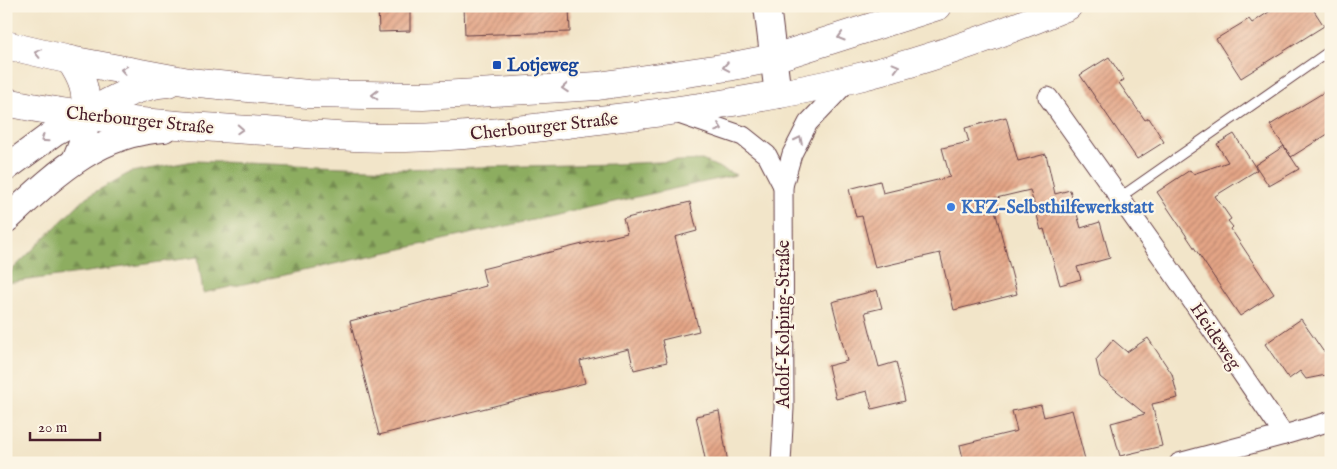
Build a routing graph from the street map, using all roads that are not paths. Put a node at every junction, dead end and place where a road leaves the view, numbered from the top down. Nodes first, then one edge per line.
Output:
1 (767, 6) edge
2 (938, 6) edge
3 (1068, 6) edge
4 (6, 45) edge
5 (1331, 50) edge
6 (774, 58) junction
7 (70, 60) junction
8 (849, 80) junction
9 (189, 82) junction
10 (778, 95) junction
11 (1048, 97) dead end
12 (6, 102) edge
13 (673, 112) junction
14 (86, 115) junction
15 (191, 127) junction
16 (75, 160) junction
17 (6, 168) edge
18 (783, 186) junction
19 (1119, 198) junction
20 (6, 220) edge
21 (1331, 421) edge
22 (1284, 435) junction
23 (781, 463) edge
24 (1179, 463) edge

1 - 6 street
2 -> 6 main road, Cherbourger Straße
8 -> 3 main road, Cherbourger Straße
7 -> 4 main road, Cherbourger Straße
5 - 19 lane
6 -> 9 main road, Cherbourger Straße
6 - 10 street
9 -> 7 main road, Cherbourger Straße
7 - 14 main road
8 - 10 main road, Cherbourger Straße
18 -> 8 street, Adolf-Kolping-Straße
9 - 14 main road
10 - 13 main road, Cherbourger Straße
11 - 19 street, Heideweg
12 - 14 main road, Cherbourger Straße
15 -> 13 main road, Cherbourger Straße
13 -> 18 street, Adolf-Kolping-Straße
14 - 15 main road, Cherbourger Straße
14 - 16 street
14 -> 17 street
15 - 16 street
16 - 20 street
18 - 23 street, Adolf-Kolping-Straße
19 - 22 street, Heideweg
21 - 22 street
22 - 24 street

